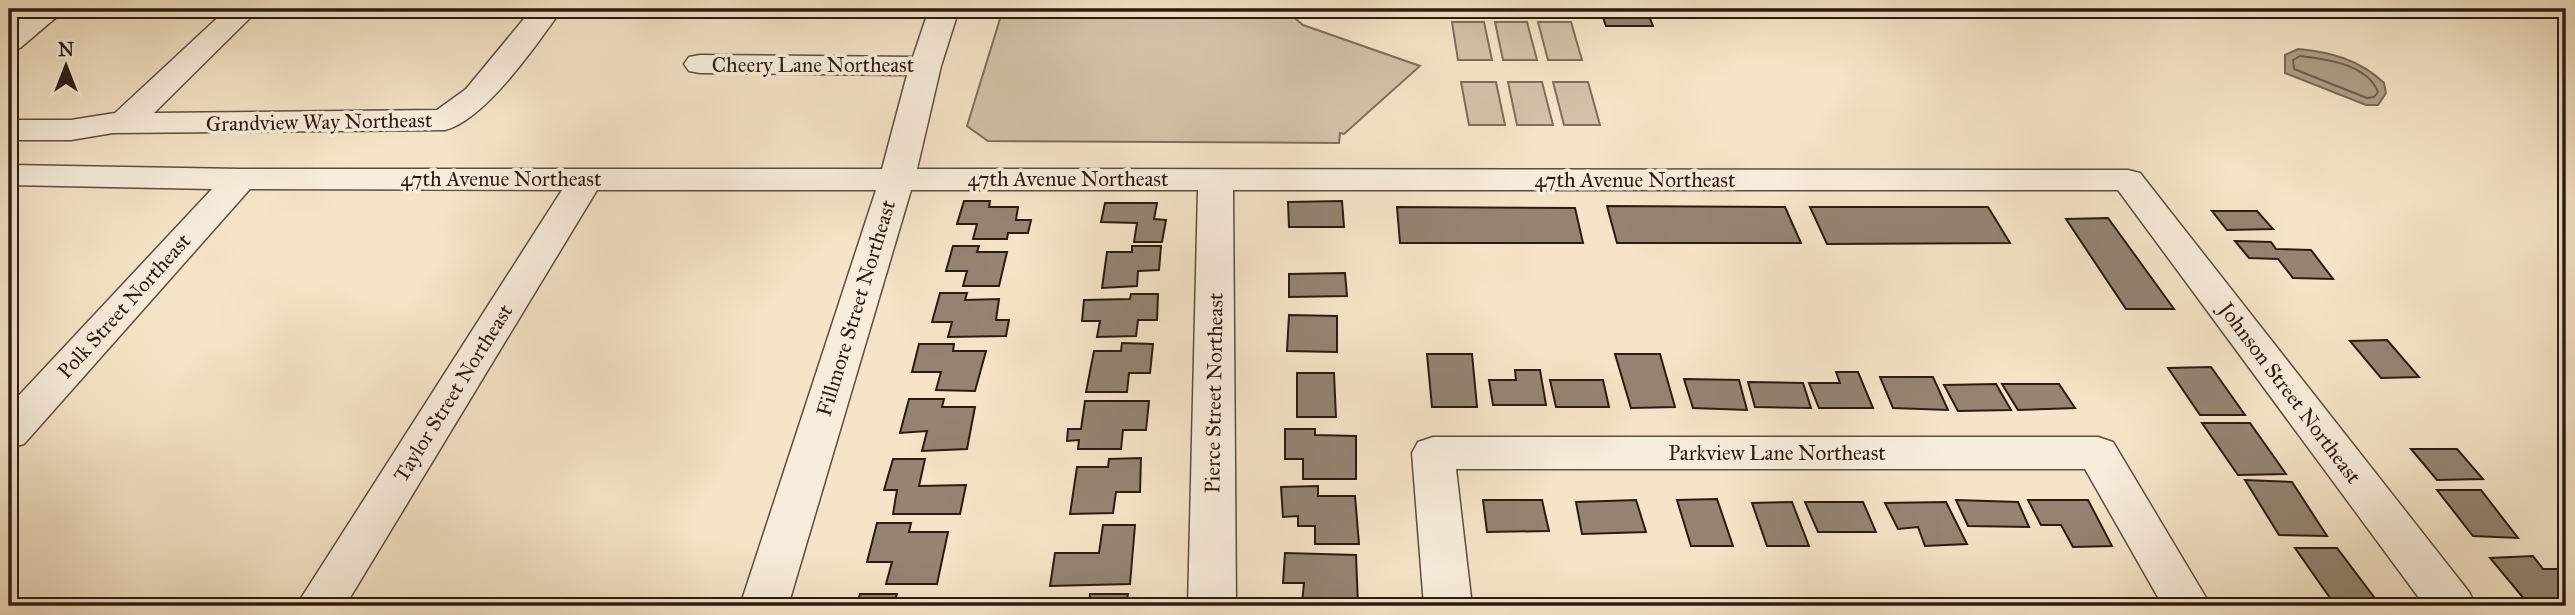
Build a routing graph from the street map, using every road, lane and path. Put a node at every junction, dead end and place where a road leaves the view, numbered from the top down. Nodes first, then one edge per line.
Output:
1 (51, 9) edge
2 (244, 9) edge
3 (547, 9) edge
4 (944, 9) edge
5 (9, 43) edge
6 (700, 64) dead end
7 (925, 66) junction
8 (124, 123) junction
9 (9, 130) edge
10 (9, 175) edge
11 (240, 179) junction
12 (586, 179) junction
13 (897, 179) junction
14 (1216, 179) junction
15 (2128, 180) joint
16 (9, 433) edge
17 (320, 606) edge
18 (764, 606) edge
19 (1212, 606) edge
20 (1448, 606) edge
21 (2187, 606) edge
22 (2452, 606) edge

1 - 5 street
2 - 8 street
3 - 8 street, Grandview Way Northeast
4 - 7 street, Fillmore Street Northeast
6 - 7 street, Cheery Lane Northeast
7 - 13 street, Fillmore Street Northeast
8 - 9 street, Grandview Way Northeast
10 - 11 street, 47th Avenue Northeast
11 - 12 street, 47th Avenue Northeast
11 - 16 street, Polk Street Northeast
12 - 13 street, 47th Avenue Northeast
12 - 17 street, Taylor Street Northeast
13 - 14 street, 47th Avenue Northeast
13 - 18 street, Fillmore Street Northeast
14 - 15 street, 47th Avenue Northeast
14 - 19 street, Pierce Street Northeast
15 - 22 street, Johnson Street Northeast
20 - 21 street, Parkview Lane Northeast

